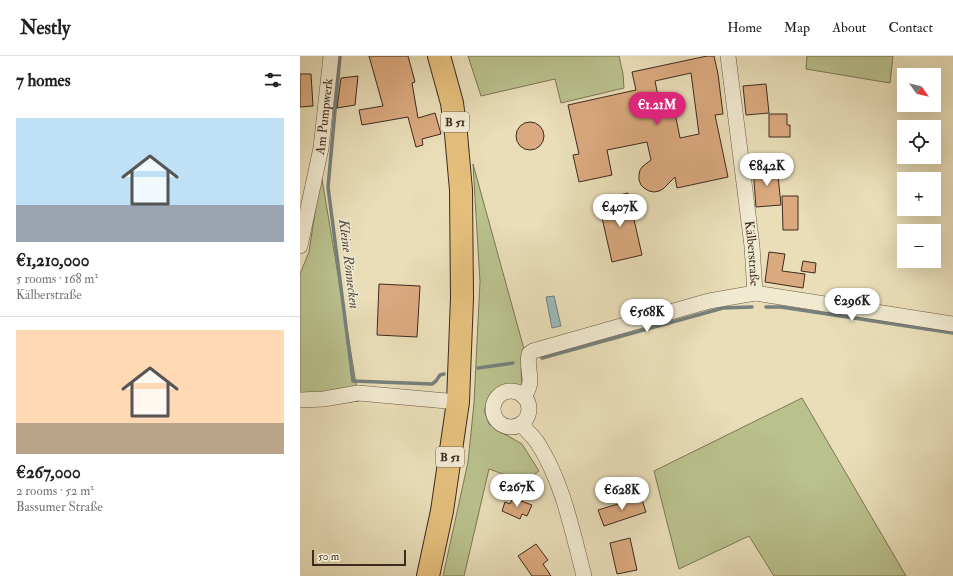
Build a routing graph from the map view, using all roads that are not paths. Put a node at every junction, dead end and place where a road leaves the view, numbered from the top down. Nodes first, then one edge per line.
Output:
1 (331, 56) edge
2 (440, 56) edge
3 (728, 56) edge
4 (300, 246) edge
5 (756, 293) junction
6 (953, 324) edge
7 (524, 397) junction
8 (300, 400) edge
9 (458, 402) junction
10 (521, 424) junction
11 (428, 576) edge
12 (584, 576) edge

1 - 4 street, Am Pumpwerk
2 - 9 main road, B 51
3 - 5 street, Kälberstraße
5 - 6 street
5 - 7 street, Kälberstraße
7 - 10 street
7 - 10 street
8 - 9 street
9 - 11 main road, B 51
10 - 12 street

